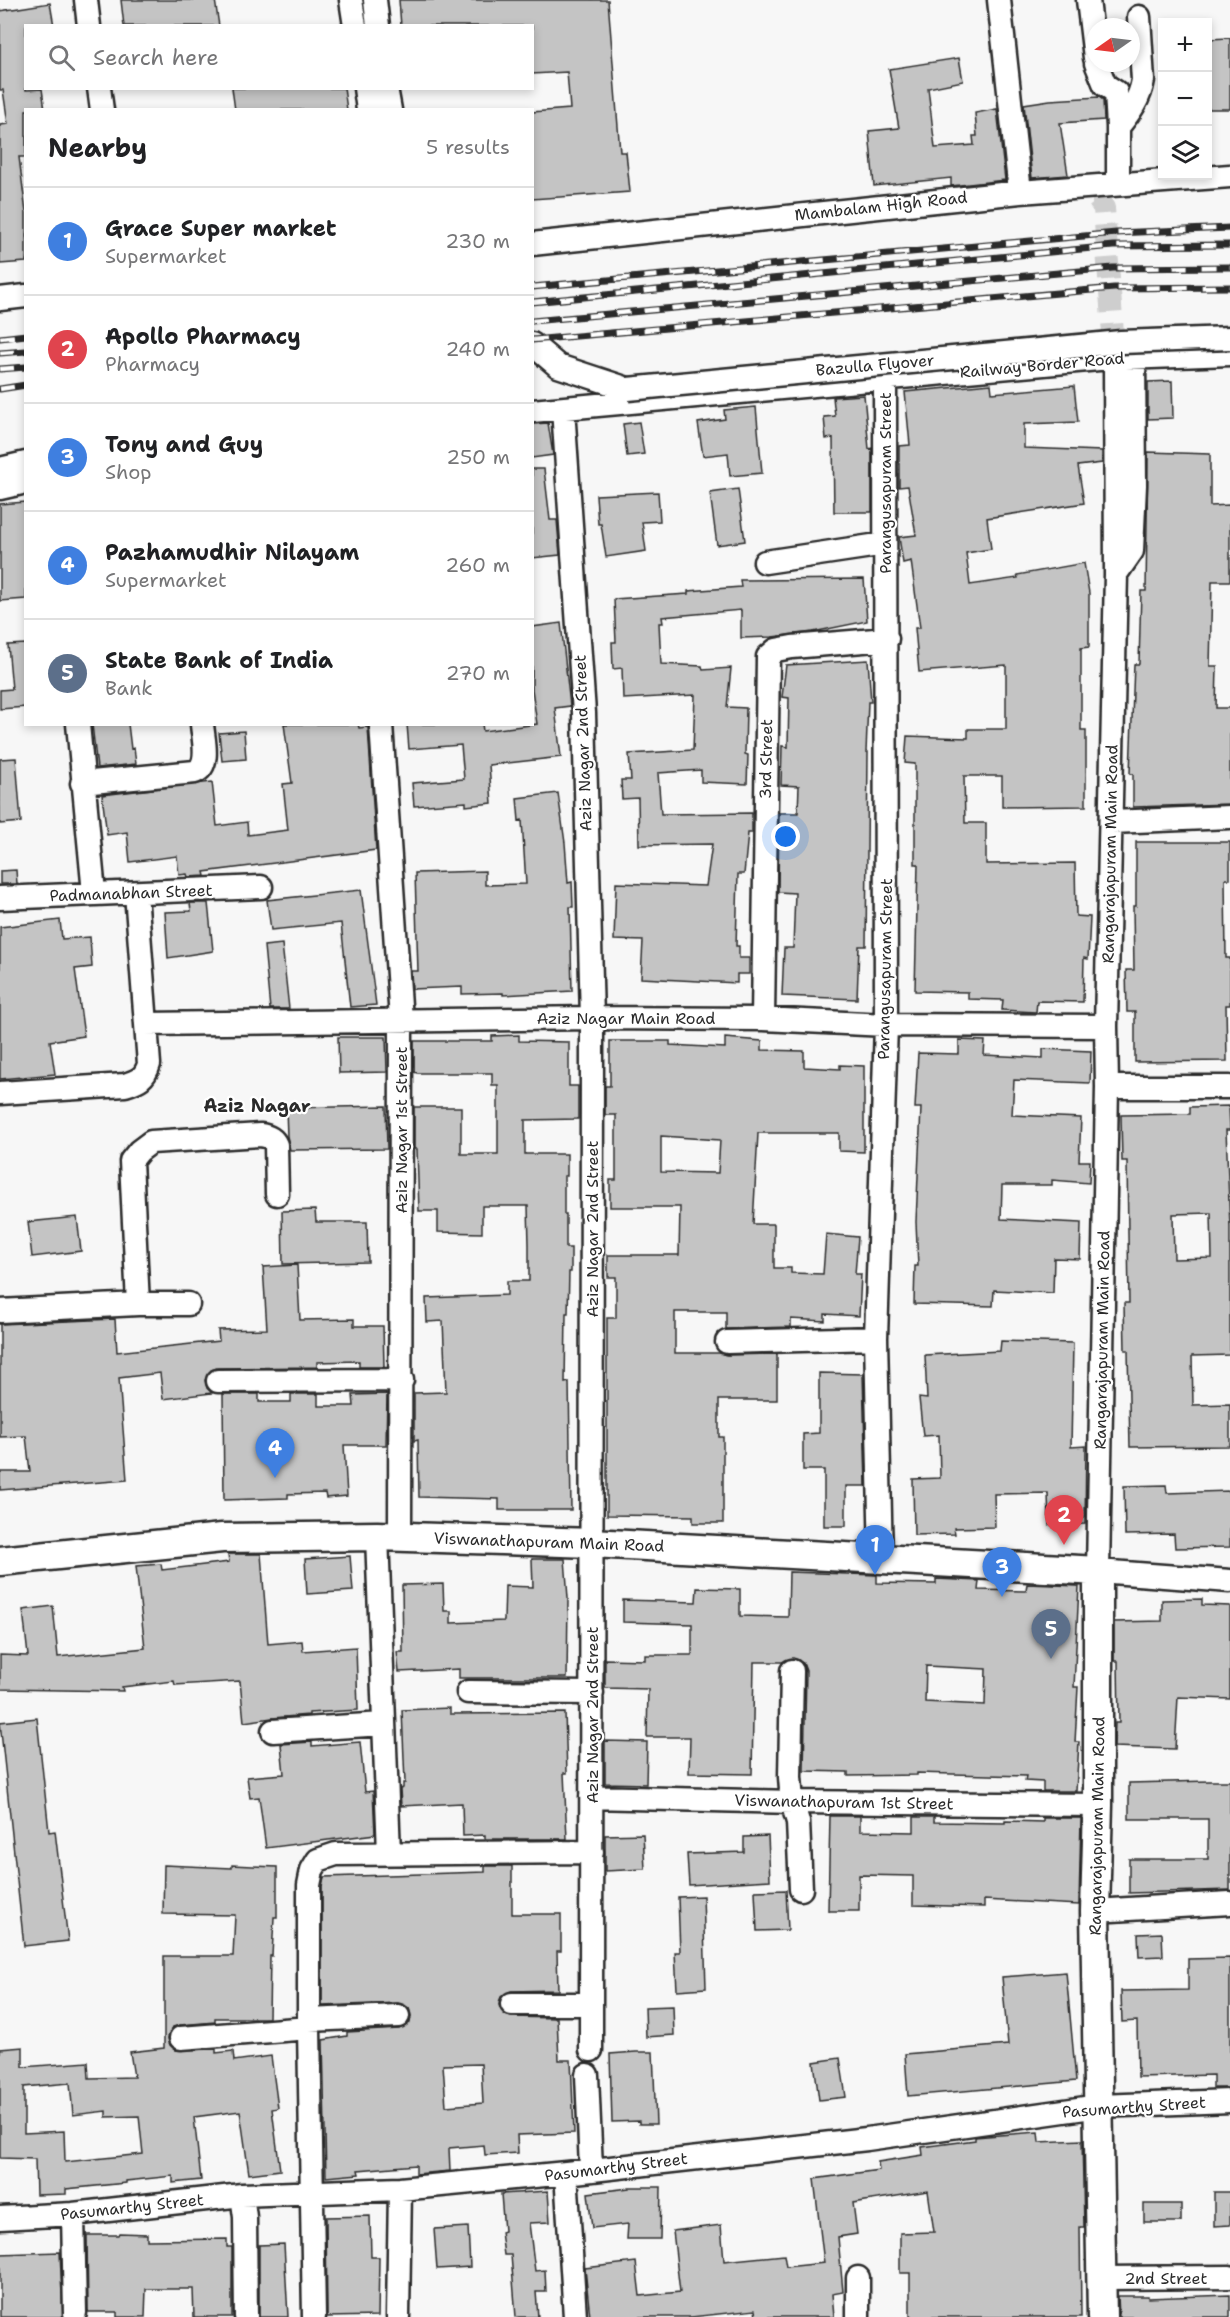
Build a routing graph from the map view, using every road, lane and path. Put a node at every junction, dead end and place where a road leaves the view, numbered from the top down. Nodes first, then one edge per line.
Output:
1 (86, 0) edge
2 (341, 0) edge
3 (351, 0) edge
4 (365, 0) edge
5 (375, 0) edge
6 (999, 0) edge
7 (1088, 0) edge
8 (1090, 18) edge
9 (90, 24) edge
10 (344, 24) edge
11 (355, 24) edge
12 (368, 24) edge
13 (378, 24) edge
14 (1140, 71) edge
15 (1100, 72) edge
16 (99, 90) edge
17 (352, 90) edge
18 (365, 90) edge
19 (376, 90) edge
20 (386, 90) edge
21 (102, 108) edge
22 (355, 108) edge
23 (368, 108) edge
24 (379, 108) edge
25 (390, 108) edge
26 (1118, 127) junction
27 (1230, 176) edge
28 (1118, 184) junction
29 (1020, 192) junction
30 (1092, 200) dead end
31 (934, 202) junction
32 (534, 244) edge
33 (24, 296) edge
34 (0, 299) edge
35 (1230, 338) edge
36 (534, 346) edge
37 (1230, 354) edge
38 (1116, 360) junction
39 (885, 379) junction
40 (563, 410) junction
41 (534, 411) edge
42 (24, 463) edge
43 (0, 469) edge
44 (24, 482) edge
45 (0, 488) edge
46 (885, 544) junction
47 (765, 562) dead end
48 (887, 639) junction
49 (78, 726) edge
50 (202, 726) edge
51 (381, 726) edge
52 (82, 783) junction
53 (1230, 817) edge
54 (1112, 822) junction
55 (261, 887) dead end
56 (94, 893) junction
57 (136, 893) junction
58 (0, 898) edge
59 (592, 1018) junction
60 (763, 1019) junction
61 (401, 1020) junction
62 (146, 1024) junction
63 (886, 1025) junction
64 (1106, 1026) junction
65 (1107, 1087) junction
66 (1230, 1087) edge
67 (0, 1093) edge
68 (277, 1194) dead end
69 (138, 1304) junction
70 (188, 1304) dead end
71 (0, 1311) edge
72 (876, 1338) junction
73 (727, 1342) dead end
74 (402, 1380) junction
75 (218, 1381) dead end
76 (388, 1536) junction
77 (592, 1543) junction
78 (881, 1560) junction
79 (0, 1561) edge
80 (1098, 1571) junction
81 (1230, 1581) edge
82 (792, 1671) dead end
83 (468, 1692) dead end
84 (592, 1693) junction
85 (383, 1724) junction
86 (273, 1731) dead end
87 (591, 1797) junction
88 (792, 1802) junction
89 (1098, 1805) junction
90 (592, 1852) junction
91 (388, 1853) junction
92 (801, 1889) dead end
93 (1230, 1903) edge
94 (1095, 1911) junction
95 (512, 2004) dead end
96 (591, 2004) junction
97 (398, 2016) dead end
98 (309, 2024) junction
99 (181, 2038) dead end
100 (591, 2050) dead end
101 (587, 2075) dead end
102 (1230, 2101) edge
103 (1099, 2106) junction
104 (591, 2169) junction
105 (566, 2173) junction
106 (400, 2189) junction
107 (311, 2192) junction
108 (242, 2195) junction
109 (73, 2214) junction
110 (0, 2218) edge
111 (1230, 2277) edge
112 (858, 2278) dead end
113 (1102, 2278) junction
114 (75, 2313) dead end
115 (246, 2317) edge
116 (314, 2317) edge
117 (398, 2317) edge
118 (575, 2317) edge
119 (858, 2317) edge
120 (1102, 2317) edge

1 - 9 street
2 - 10 street
3 - 11 street
4 - 12 street
5 - 13 street
6 - 29 street
7 - 8 street
14 - 26 street
15 - 26 street
16 - 21 street
17 - 22 street
18 - 23 street
19 - 24 street
20 - 25 street
26 - 28 street
27 - 28 street, Mambalam High Road
28 - 29 street, Mambalam High Road
29 - 31 street, Mambalam High Road
30 - 31 street
31 - 32 street, Mambalam High Road
33 - 34 street
35 - 36 street, Bazulla Flyover, bridge
37 - 38 street, Railway Border Road
38 - 39 street, Railway Border Road
38 - 54 street, Rangarajapuram Main Road
39 - 40 street, Railway Border Road
39 - 46 street, Parangusapuram Street
40 - 41 street, Railway Border Road
40 - 59 street, Aziz Nagar 2nd Street
42 - 43 street
44 - 45 street
46 - 47 street
46 - 48 street, Parangusapuram Street
48 - 60 street, 3rd Street
48 - 63 street, Parangusapuram Street
49 - 52 street
50 - 52 street
51 - 61 street, Aziz Nagar 1st Street
52 - 56 street
53 - 54 street
54 - 64 street, Rangarajapuram Main Road
55 - 57 street, Padmanabhan Street
56 - 57 street, Padmanabhan Street
56 - 58 street, Padmanabhan Street
57 - 62 street
59 - 60 street, Aziz Nagar Main Road
59 - 61 street, Aziz Nagar Main Road
59 - 77 street, Aziz Nagar 2nd Street
60 - 63 street, Aziz Nagar Main Road
61 - 62 street, Aziz Nagar Main Road
61 - 74 street, Aziz Nagar 1st Street
62 - 67 street
63 - 64 street, Aziz Nagar Main Road
63 - 72 street, Parangusapuram Street
64 - 65 street, Rangarajapuram Main Road
65 - 66 street
65 - 80 street, Rangarajapuram Main Road
68 - 69 street
69 - 70 street
69 - 71 street
72 - 73 street
72 - 78 street, Parangusapuram Street
74 - 75 street
74 - 76 street, Aziz Nagar 1st Street
76 - 77 main road, Viswanathapuram Main Road
76 - 79 main road, Viswanathapuram Main Road
76 - 85 street, Aziz Nagar 1st Street
77 - 78 main road, Viswanathapuram Main Road
77 - 84 street, Aziz Nagar 2nd Street
78 - 80 main road, Viswanathapuram Main Road
80 - 81 street
80 - 89 main road, Rangarajapuram Main Road
82 - 88 street
83 - 84 street
84 - 87 street, Aziz Nagar 2nd Street
85 - 86 street
85 - 91 street, Aziz Nagar 1st Street
87 - 88 street, Viswanathapuram 1st Street
87 - 90 street, Aziz Nagar 2nd Street
88 - 89 street, Viswanathapuram 1st Street
88 - 92 street
89 - 94 main road, Rangarajapuram Main Road
90 - 91 street
90 - 96 street, Aziz Nagar 2nd Street
91 - 98 street
93 - 94 street
94 - 103 main road, Rangarajapuram Main Road
95 - 96 street
96 - 100 street, Aziz Nagar 2nd Street
97 - 98 street
98 - 99 street
98 - 107 street
101 - 104 street
102 - 103 street, Pasumarthy Street
103 - 104 street, Pasumarthy Street
103 - 113 main road, Rangarajapuram Main Road
104 - 105 street, Pasumarthy Street
105 - 106 street, Pasumarthy Street
105 - 118 street
106 - 107 street, Pasumarthy Street
106 - 117 street
107 - 108 street, Pasumarthy Street
107 - 116 street
108 - 109 street, Pasumarthy Street
108 - 115 street
109 - 110 street, Pasumarthy Street
109 - 114 street
111 - 113 street, 2nd Street
112 - 119 street
113 - 120 main road, Rangarajapuram Main Road

